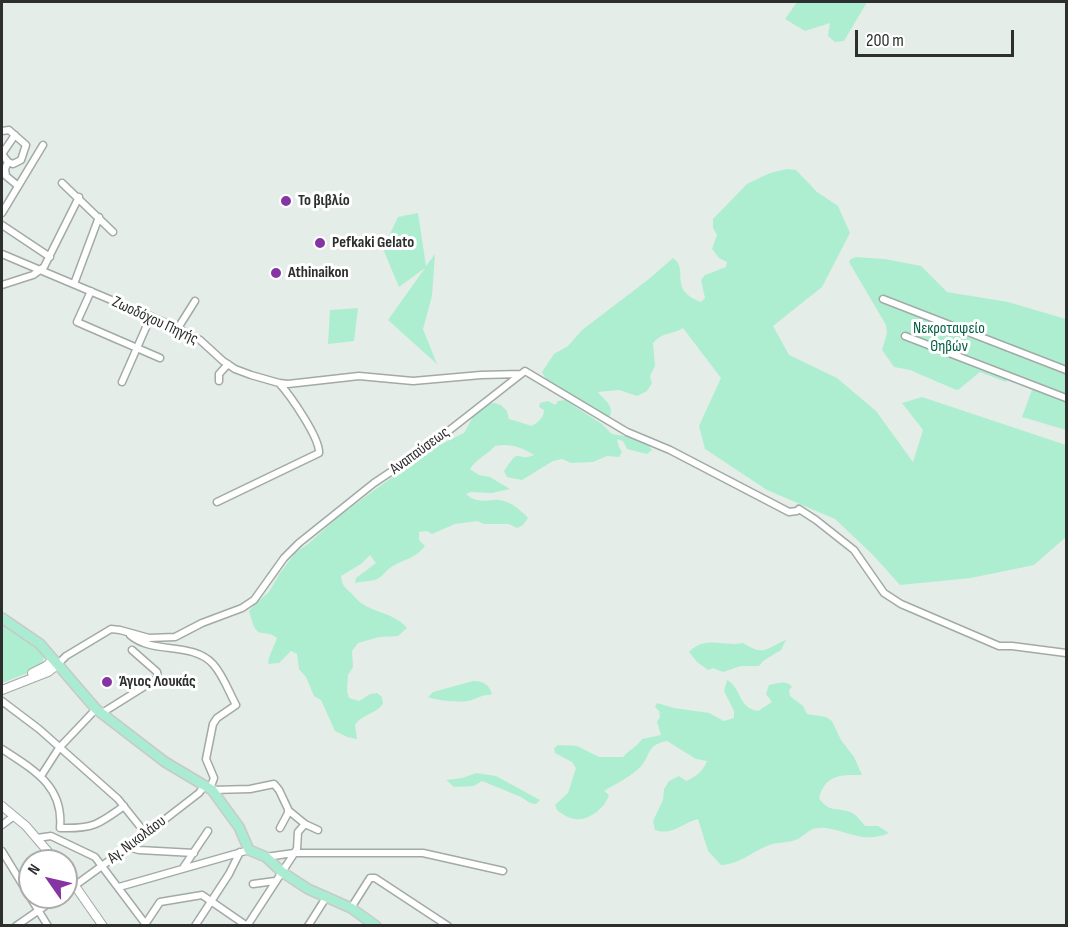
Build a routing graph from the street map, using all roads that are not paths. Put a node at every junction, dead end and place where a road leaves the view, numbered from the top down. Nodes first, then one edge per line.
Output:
1 (2, 131) edge
2 (15, 135) junction
3 (43, 145) dead end
4 (2, 154) edge
5 (8, 162) junction
6 (62, 183) dead end
7 (17, 185) junction
8 (79, 197) junction
9 (2, 213) edge
10 (99, 217) junction
11 (2, 225) edge
12 (113, 232) dead end
13 (2, 254) edge
14 (50, 257) junction
15 (41, 270) junction
16 (74, 284) junction
17 (2, 285) edge
18 (91, 291) junction
19 (884, 299) dead end
20 (195, 301) dead end
21 (151, 316) junction
22 (178, 328) junction
23 (905, 336) dead end
24 (137, 348) junction
25 (160, 358) dead end
26 (228, 364) junction
27 (1066, 370) edge
28 (521, 374) junction
29 (501, 375) junction
30 (219, 381) dead end
31 (122, 382) dead end
32 (279, 383) junction
33 (503, 388) junction
34 (1066, 398) edge
35 (218, 502) dead end
36 (2, 618) edge
37 (128, 632) junction
38 (132, 650) dead end
39 (1066, 653) edge
40 (55, 662) junction
41 (2, 684) edge
42 (2, 690) edge
43 (2, 702) edge
44 (99, 711) junction
45 (59, 747) junction
46 (2, 749) edge
47 (41, 776) junction
48 (209, 788) junction
49 (2, 806) edge
50 (124, 806) junction
51 (288, 810) junction
52 (14, 816) junction
53 (316, 819) dead end
54 (2, 825) edge
55 (308, 825) junction
56 (60, 828) junction
57 (280, 828) dead end
58 (318, 830) dead end
59 (208, 831) dead end
60 (146, 834) junction
61 (51, 836) junction
62 (37, 838) junction
63 (128, 847) junction
64 (46, 849) edge
65 (2, 851) edge
66 (244, 851) junction
67 (194, 853) junction
68 (294, 853) junction
69 (266, 857) junction
70 (103, 867) junction
71 (183, 869) junction
72 (503, 871) dead end
73 (282, 872) junction
74 (18, 877) edge
75 (275, 881) junction
76 (78, 884) edge
77 (253, 884) dead end
78 (119, 887) junction
79 (78, 888) edge
80 (327, 896) junction
81 (211, 902) junction
82 (351, 908) junction
83 (38, 910) joint
84 (147, 924) edge
85 (247, 925) edge
86 (376, 925) edge
87 (16, 926) edge
88 (48, 926) edge
89 (103, 926) edge
90 (195, 926) edge
91 (308, 926) edge
92 (448, 926) edge

1 - 2 street
2 - 4 street
2 - 5 street
3 - 7 street
4 - 5 street
5 - 7 street
6 - 8 street
7 - 9 street
8 - 10 street
8 - 14 street
10 - 12 street
10 - 16 street
11 - 14 street
13 - 15 street, Ζωοδόχου Πηγής
14 - 15 street
15 - 16 street, Ζωοδόχου Πηγής
15 - 17 street
16 - 18 street, Ζωοδόχου Πηγής
18 - 21 street, Ζωοδόχου Πηγής
18 - 24 street
19 - 27 street
20 - 22 street
21 - 22 street, Ζωοδόχου Πηγής
21 - 24 street
22 - 26 street, Ζωοδόχου Πηγής
23 - 34 street
24 - 25 street
24 - 31 street
26 - 30 street
26 - 32 street, Ζωοδόχου Πηγής
28 - 29 street, Ζωοδόχου Πηγής
28 - 33 street, Αναπαύσεως
28 - 39 street
29 - 32 street, Ζωοδόχου Πηγής
29 - 33 street
32 - 35 street
33 - 37 street, Αναπαύσεως
36 - 40 main road
37 - 40 street, Αναπαύσεως
37 - 48 street
38 - 44 street
40 - 41 street
40 - 42 street
40 - 44 main road
43 - 45 street
44 - 45 street
44 - 48 main road
45 - 47 street
45 - 50 street
46 - 47 street
47 - 56 street
48 - 51 street
48 - 60 street, Αγ. Νικολάου
48 - 66 main road
49 - 52 street
50 - 56 street
50 - 60 street
51 - 55 street
51 - 57 street
52 - 54 street
52 - 62 street
53 - 55 street
55 - 58 street
55 - 68 street
56 - 61 street
59 - 67 street
60 - 63 street, Αγ. Νικολάου
61 - 62 street
61 - 70 street
62 - 64 street
63 - 67 street
63 - 70 street, Αγ. Νικολάου
65 - 74 street
66 - 69 main road
66 - 71 street
66 - 81 street
67 - 71 street
68 - 69 street
68 - 72 street
68 - 73 street
69 - 73 main road
70 - 76 street, Αγ. Νικολάου
70 - 78 street
71 - 78 street
73 - 75 street
73 - 80 main road
75 - 77 street
75 - 85 street
78 - 84 street
79 - 89 street
80 - 82 main road
80 - 91 street
81 - 84 street
81 - 85 street
81 - 90 street
82 - 86 main road
82 - 92 street
83 - 87 street
83 - 88 street

